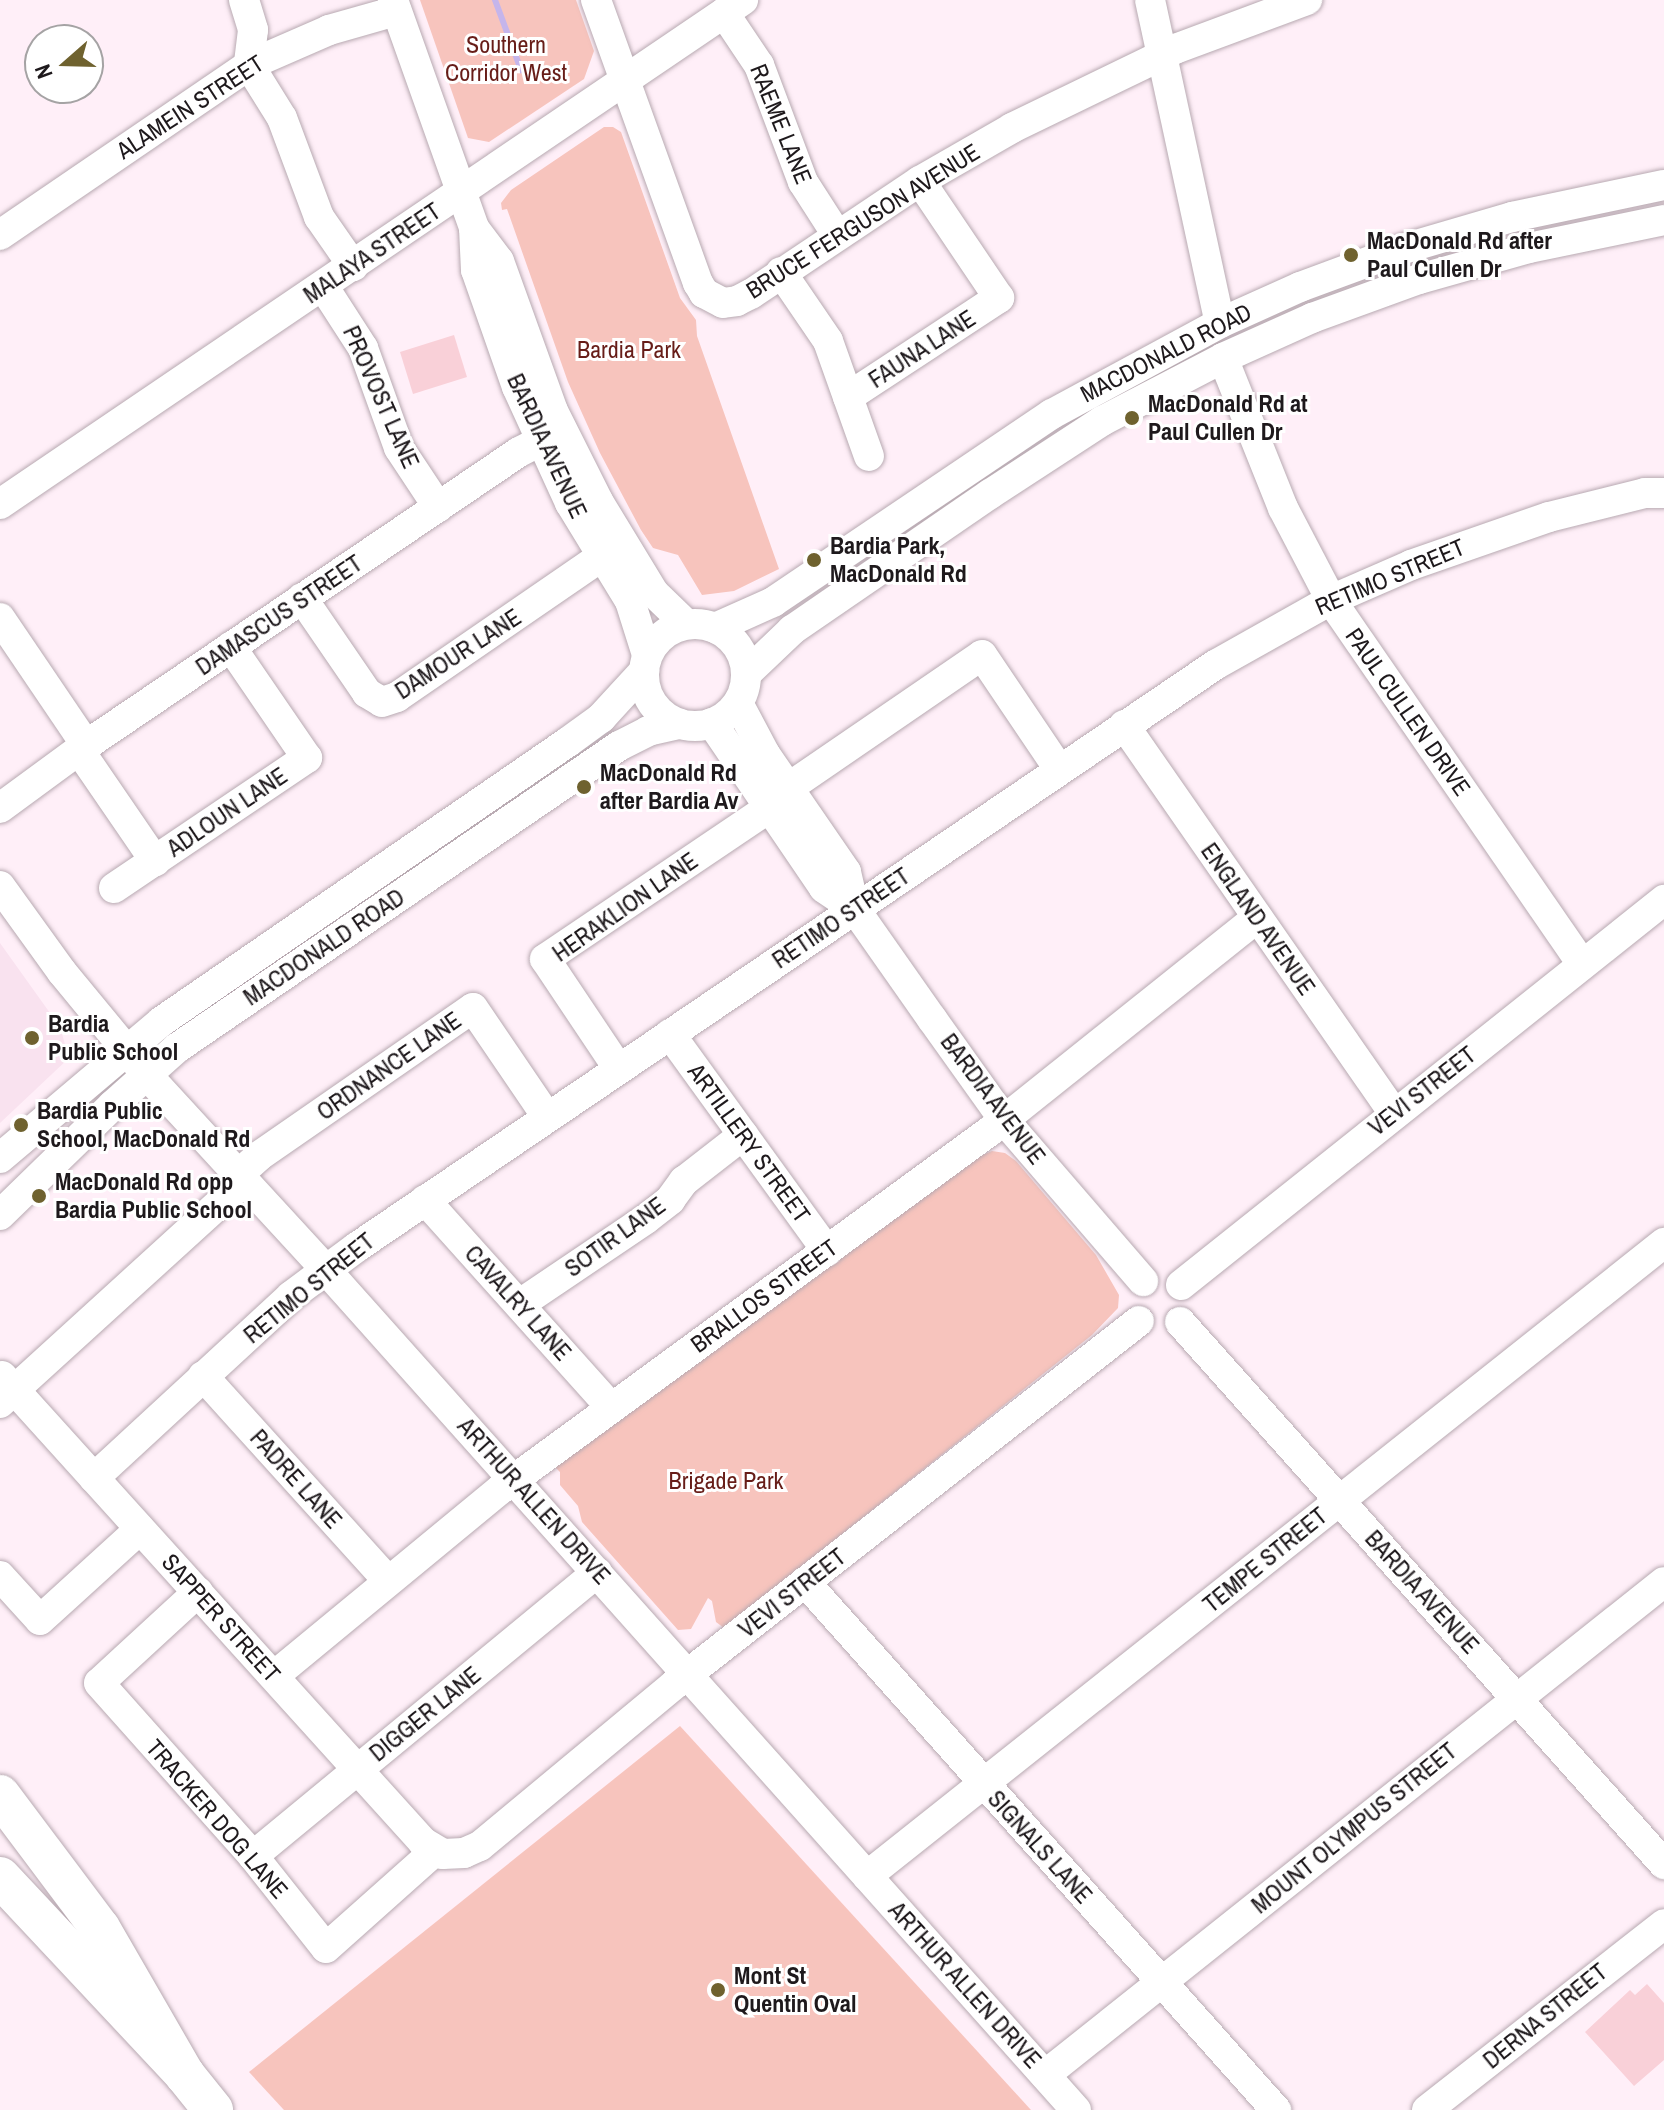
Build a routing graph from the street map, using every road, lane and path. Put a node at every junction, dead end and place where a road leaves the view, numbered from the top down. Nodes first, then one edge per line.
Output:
1 (244, 0) edge
2 (596, 0) edge
3 (1150, 0) edge
4 (1307, 0) edge
5 (394, 5) edge
6 (734, 7) edge
7 (1162, 55) junction
8 (249, 65) junction
9 (625, 81) junction
10 (920, 181) junction
11 (1664, 185) edge
12 (462, 192) junction
13 (1664, 220) edge
14 (0, 235) edge
15 (837, 235) junction
16 (353, 266) junction
17 (781, 272) junction
18 (323, 286) junction
19 (1220, 323) junction
20 (1223, 358) junction
21 (848, 397) junction
22 (550, 435) junction
23 (869, 456) dead end
24 (1664, 493) edge
25 (0, 504) edge
26 (438, 507) junction
27 (601, 557) junction
28 (302, 598) junction
29 (1331, 600) junction
30 (0, 618) edge
31 (700, 626) junction
32 (231, 647) junction
33 (646, 663) junction
34 (742, 688) junction
35 (712, 723) junction
36 (679, 724) junction
37 (1124, 725) junction
38 (83, 747) junction
39 (1059, 769) junction
40 (779, 798) junction
41 (0, 808) edge
42 (155, 861) junction
43 (0, 886) edge
44 (114, 888) dead end
45 (1664, 900) edge
46 (854, 908) junction
47 (1257, 918) junction
48 (1582, 964) junction
49 (670, 1034) junction
50 (125, 1049) junction
51 (618, 1068) junction
52 (146, 1074) junction
53 (1394, 1113) junction
54 (547, 1117) junction
55 (1004, 1120) junction
56 (743, 1135) junction
57 (0, 1158) edge
58 (241, 1178) junction
59 (425, 1200) junction
60 (0, 1215) edge
61 (1664, 1243) edge
62 (827, 1251) junction
63 (326, 1270) junction
64 (1143, 1281) junction
65 (1181, 1285) junction
66 (520, 1304) junction
67 (1139, 1321) junction
68 (1180, 1322) junction
69 (203, 1376) junction
70 (5, 1390) edge
71 (611, 1407) junction
72 (94, 1478) junction
73 (514, 1480) junction
74 (1340, 1500) junction
75 (140, 1529) junction
76 (597, 1572) junction
77 (0, 1576) edge
78 (388, 1581) junction
79 (805, 1582) junction
80 (1664, 1582) edge
81 (198, 1592) junction
82 (274, 1676) junction
83 (688, 1676) junction
84 (1518, 1698) junction
85 (357, 1769) junction
86 (983, 1783) junction
87 (0, 1795) edge
88 (439, 1852) junction
89 (253, 1856) junction
90 (1664, 1864) edge
91 (867, 1876) junction
92 (0, 1877) edge
93 (1664, 1924) edge
94 (1161, 1982) junction
95 (185, 2075) junction
96 (1045, 2075) junction
97 (213, 2110) edge
98 (1076, 2110) edge
99 (1276, 2110) edge
100 (1427, 2110) edge

1 - 8 street
2 - 9 street, BRUCE FERGUSON AVENUE
3 - 7 street
4 - 7 street, BRUCE FERGUSON AVENUE
5 - 8 street, ALAMEIN STREET
5 - 12 street, BARDIA AVENUE
6 - 9 street, MALAYA STREET
6 - 15 street, RAEME LANE
7 - 10 street, BRUCE FERGUSON AVENUE
7 - 19 street
8 - 14 street, ALAMEIN STREET
8 - 16 street
9 - 12 street, MALAYA STREET
9 - 17 street, BRUCE FERGUSON AVENUE
10 - 15 street, BRUCE FERGUSON AVENUE
10 - 21 street, FAUNA LANE
11 - 19 street, MACDONALD ROAD
12 - 16 street, MALAYA STREET
12 - 22 street, BARDIA AVENUE
13 - 20 street, MACDONALD ROAD
15 - 17 street, BRUCE FERGUSON AVENUE
16 - 18 street, MALAYA STREET
17 - 21 street, FAUNA LANE
18 - 25 street, MALAYA STREET
18 - 26 street, PROVOST LANE
19 - 31 street, MACDONALD ROAD
20 - 29 street, PAUL CULLEN DRIVE
20 - 34 street, MACDONALD ROAD
21 - 23 street, FAUNA LANE
22 - 26 street, DAMASCUS STREET
22 - 27 street, BARDIA AVENUE
22 - 31 street, BARDIA AVENUE
24 - 29 street, RETIMO STREET
26 - 28 street, DAMASCUS STREET
27 - 28 street, DAMOUR LANE
27 - 33 street, BARDIA AVENUE
28 - 32 street, DAMASCUS STREET
29 - 37 street, RETIMO STREET
29 - 48 street, PAUL CULLEN DRIVE
30 - 38 street, ADLOUN LANE
31 - 33 street
31 - 34 street
32 - 38 street, DAMASCUS STREET
32 - 42 street, ADLOUN LANE
33 - 36 street
33 - 50 street, MACDONALD ROAD
34 - 35 street
34 - 40 street, BARDIA AVENUE
35 - 36 street
35 - 40 street, BARDIA AVENUE
36 - 52 street, MACDONALD ROAD
37 - 39 street, RETIMO STREET
37 - 47 street, ENGLAND AVENUE
38 - 41 street, DAMASCUS STREET
38 - 42 street, ADLOUN LANE
39 - 40 street, HERAKLION LANE
39 - 46 street, RETIMO STREET
40 - 46 street, BARDIA AVENUE
40 - 51 street, HERAKLION LANE
42 - 44 street, ADLOUN LANE
43 - 50 street, ARTHUR ALLEN DRIVE
45 - 48 street, VEVI STREET
46 - 49 street, RETIMO STREET
46 - 55 street, BARDIA AVENUE
47 - 53 street, ENGLAND AVENUE
47 - 55 street, BRALLOS STREET
48 - 53 street, VEVI STREET
49 - 51 street, RETIMO STREET
49 - 56 street, ARTILLERY STREET
50 - 52 street, ARTHUR ALLEN DRIVE
50 - 57 street, MACDONALD ROAD
51 - 54 street, RETIMO STREET
52 - 58 street, ARTHUR ALLEN DRIVE
52 - 60 street, MACDONALD ROAD
53 - 65 street, VEVI STREET
54 - 58 street, ORDNANCE LANE
54 - 59 street, RETIMO STREET
55 - 62 street, BRALLOS STREET
55 - 64 street, BARDIA AVENUE
56 - 62 street, ARTILLERY STREET
56 - 66 street, SOTIR LANE
58 - 63 street, ARTHUR ALLEN DRIVE
58 - 70 street, ORDNANCE LANE
59 - 63 street, RETIMO STREET
59 - 66 street, CAVALRY LANE
61 - 74 street, TEMPE STREET
62 - 71 street, BRALLOS STREET
63 - 69 street, RETIMO STREET
63 - 73 street, ARTHUR ALLEN DRIVE
64 - 65 street
64 - 67 street
65 - 68 street
66 - 71 street, CAVALRY LANE
67 - 68 street
67 - 79 street, VEVI STREET
68 - 74 street, BARDIA AVENUE
69 - 72 street, RETIMO STREET
69 - 78 street, PADRE LANE
70 - 72 street, SAPPER STREET
71 - 73 street, BRALLOS STREET
72 - 75 street, SAPPER STREET
73 - 76 street, ARTHUR ALLEN DRIVE
73 - 78 street, BRALLOS STREET
74 - 84 street, BARDIA AVENUE
74 - 86 street, TEMPE STREET
75 - 77 street
75 - 81 street, SAPPER STREET
76 - 83 street, ARTHUR ALLEN DRIVE
76 - 85 street, DIGGER LANE
78 - 82 street, BRALLOS STREET
79 - 83 street, VEVI STREET
79 - 86 street, SIGNALS LANE
80 - 84 street, MOUNT OLYMPUS STREET
81 - 82 street, SAPPER STREET
81 - 89 street, TRACKER DOG LANE
82 - 85 street, SAPPER STREET
83 - 88 street, VEVI STREET
83 - 91 street, ARTHUR ALLEN DRIVE
84 - 90 street, BARDIA AVENUE
84 - 94 street, MOUNT OLYMPUS STREET
85 - 88 street, SAPPER STREET
85 - 89 street, DIGGER LANE
86 - 91 street, TEMPE STREET
86 - 94 street, SIGNALS LANE
87 - 95 main road
88 - 89 street, TRACKER DOG LANE
91 - 96 street, ARTHUR ALLEN DRIVE
92 - 95 main road
93 - 100 street, DERNA STREET
94 - 96 street, MOUNT OLYMPUS STREET
94 - 99 street, SIGNALS LANE
95 - 97 main road
96 - 98 street, ARTHUR ALLEN DRIVE

